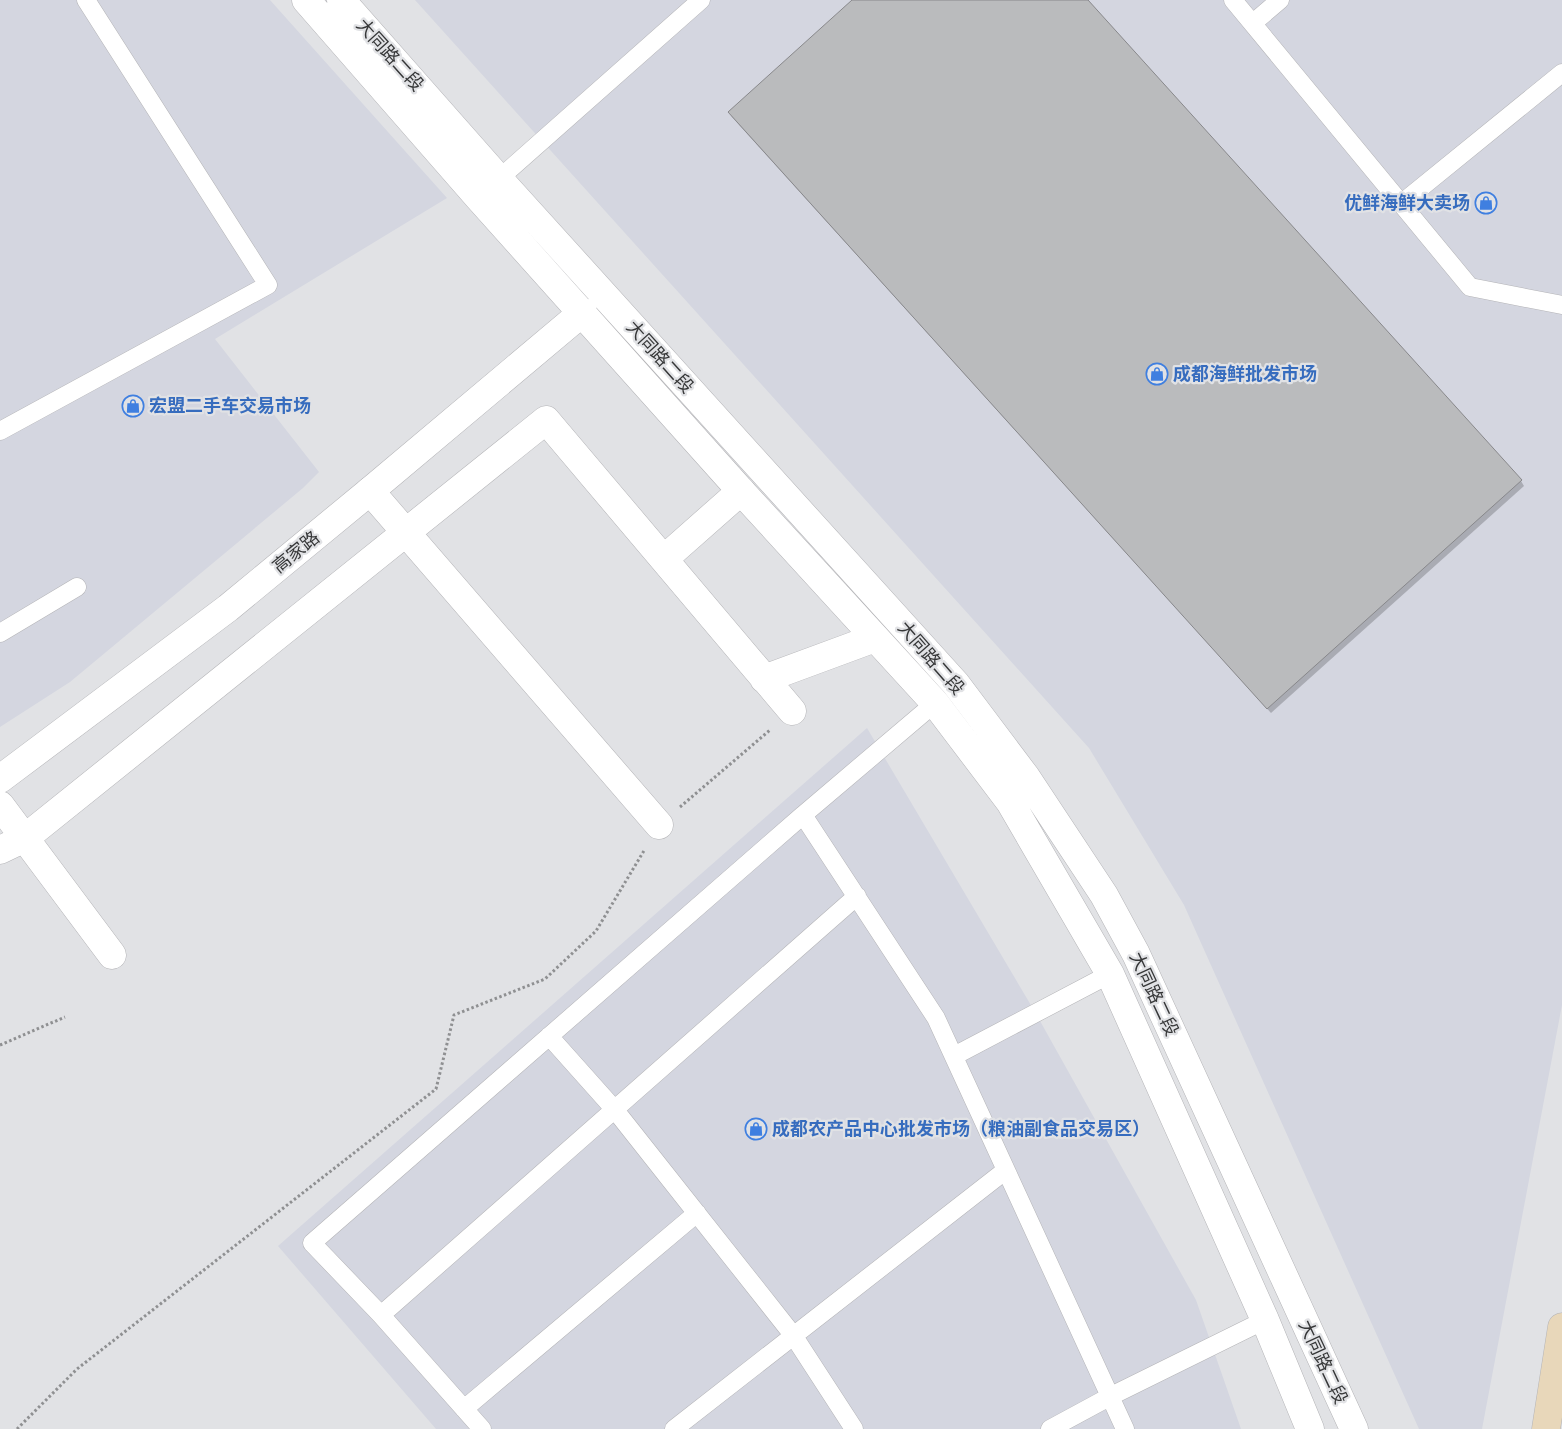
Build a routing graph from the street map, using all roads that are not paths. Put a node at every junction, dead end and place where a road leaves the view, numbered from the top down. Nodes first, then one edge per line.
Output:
1 (86, 0) edge
2 (306, 0) edge
3 (341, 0) edge
4 (701, 0) edge
5 (1233, 0) edge
6 (1280, 0) edge
7 (1253, 23) junction
8 (1562, 73) edge
9 (499, 178) junction
10 (478, 197) junction
11 (1402, 204) junction
12 (1562, 305) edge
13 (583, 312) junction
14 (0, 431) edge
15 (370, 491) junction
16 (741, 491) junction
17 (407, 533) junction
18 (664, 559) junction
19 (76, 588) dead end
20 (0, 632) edge
21 (875, 638) junction
22 (764, 679) junction
23 (935, 703) junction
24 (792, 711) road end
25 (0, 779) edge
26 (0, 805) edge
27 (803, 815) junction
28 (659, 825) road end
29 (25, 838) junction
30 (0, 850) edge
31 (857, 896) junction
32 (112, 955) dead end
33 (1110, 974) junction
34 (549, 1036) junction
35 (954, 1056) junction
36 (615, 1110) junction
37 (1006, 1170) junction
38 (697, 1213) junction
39 (380, 1316) junction
40 (1265, 1320) junction
41 (1562, 1327) edge
42 (793, 1335) junction
43 (1110, 1396) junction
44 (464, 1409) junction
45 (482, 1429) edge
46 (674, 1429) edge
47 (854, 1429) edge
48 (1050, 1429) edge
49 (1125, 1429) edge
50 (1310, 1429) edge
51 (1354, 1429) edge
52 (1546, 1429) edge

1 - 14 lane
2 - 10 street, 大同路二段
3 - 9 street, 大同路二段
4 - 9 lane
5 - 7 lane
6 - 7 lane
7 - 11 lane
8 - 11 lane
9 - 10 lane
9 - 51 street, 大同路二段
10 - 13 street, 大同路二段
11 - 12 lane
13 - 15 street, 高家路
13 - 16 street, 大同路二段
15 - 17 street
15 - 25 street, 高家路
16 - 18 street
16 - 21 street, 大同路二段
17 - 18 street
17 - 28 street
17 - 29 street
18 - 22 street
19 - 20 lane
21 - 22 street
21 - 23 street, 大同路二段
22 - 24 street
23 - 27 lane
23 - 33 street, 大同路二段
26 - 29 street
27 - 31 lane
27 - 34 lane
29 - 30 street
29 - 32 street
31 - 35 lane
31 - 36 lane
33 - 35 lane
33 - 40 street, 大同路二段
34 - 36 lane
34 - 39 lane
35 - 37 lane
36 - 38 lane
36 - 39 lane
37 - 42 lane
37 - 43 lane
38 - 42 lane
38 - 44 lane
39 - 44 lane
40 - 43 lane
40 - 50 street, 大同路二段
41 - 52 main road
42 - 46 lane
42 - 47 lane
43 - 48 lane
43 - 49 lane
44 - 45 lane

